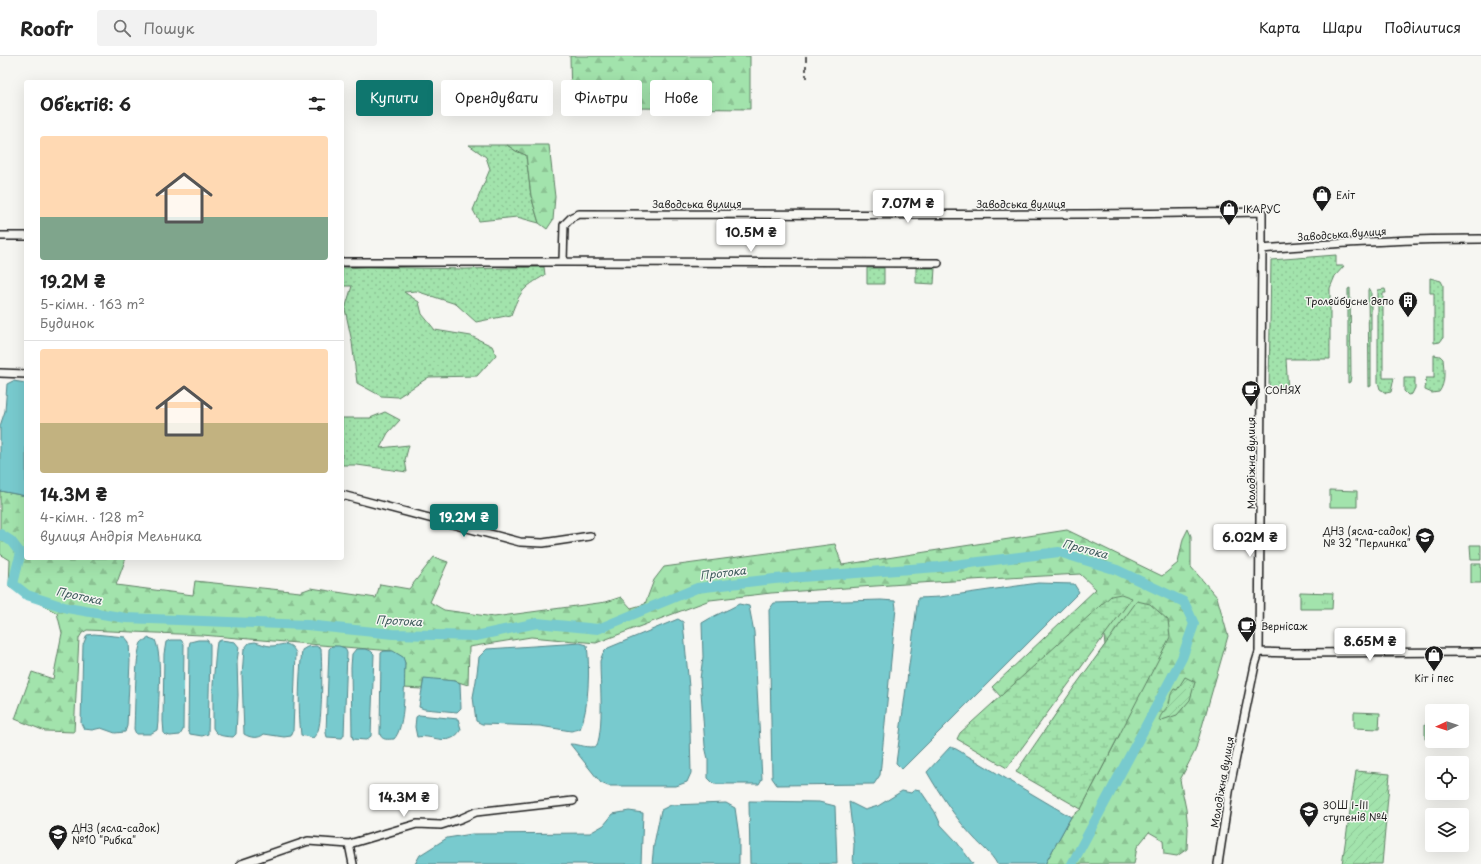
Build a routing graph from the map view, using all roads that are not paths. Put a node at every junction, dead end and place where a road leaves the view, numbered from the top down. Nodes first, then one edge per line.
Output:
1 (0, 236) edge
2 (24, 236) edge
3 (1481, 239) edge
4 (1262, 249) junction
5 (344, 262) edge
6 (563, 262) junction
7 (938, 263) dead end
8 (0, 373) edge
9 (24, 374) edge
10 (344, 496) edge
11 (590, 536) dead end
12 (1259, 652) junction
13 (1481, 652) edge
14 (573, 801) dead end
15 (349, 844) junction
16 (241, 864) edge
17 (353, 864) edge
18 (1218, 864) edge

1 - 2 street
3 - 4 street, Заводська вулиця
4 - 6 street, Заводська вулиця
4 - 12 street, Молодіжна вулиця
5 - 6 street
6 - 7 street
8 - 9 street
10 - 11 street
12 - 13 street
12 - 18 street, Молодіжна вулиця
14 - 15 street
15 - 16 street
15 - 17 street

